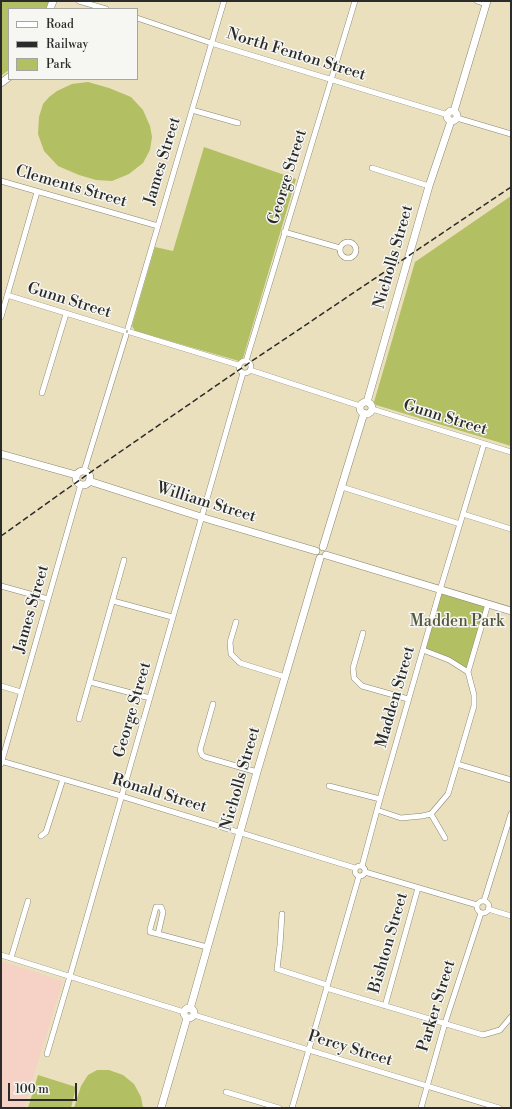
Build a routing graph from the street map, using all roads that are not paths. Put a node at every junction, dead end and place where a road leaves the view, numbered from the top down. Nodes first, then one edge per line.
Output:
1 (79, 1) edge
2 (224, 1) edge
3 (355, 1) edge
4 (477, 1) edge
5 (486, 2) edge
6 (94, 3) edge
7 (104, 8) edge
8 (138, 18) edge
9 (211, 43) junction
10 (332, 80) junction
11 (192, 110) junction
12 (452, 116) junction
13 (238, 123) dead end
14 (511, 134) edge
15 (372, 168) dead end
16 (1, 181) edge
17 (429, 186) junction
18 (37, 192) junction
19 (158, 226) junction
20 (284, 232) junction
21 (340, 248) dead end
22 (7, 295) junction
23 (66, 314) junction
24 (1, 317) edge
25 (127, 332) junction
26 (246, 361) junction
27 (238, 366) junction
28 (250, 370) junction
29 (243, 373) junction
30 (42, 393) dead end
31 (367, 402) junction
32 (360, 406) junction
33 (372, 409) junction
34 (364, 413) junction
35 (484, 444) junction
36 (511, 452) edge
37 (1, 454) edge
38 (84, 471) junction
39 (76, 475) junction
40 (89, 481) junction
41 (81, 484) junction
42 (342, 487) junction
43 (463, 514) junction
44 (201, 517) junction
45 (460, 524) junction
46 (511, 529) edge
47 (323, 547) junction
48 (316, 551) junction
49 (323, 556) junction
50 (124, 560) dead end
51 (1, 586) edge
52 (440, 590) junction
53 (48, 599) junction
54 (113, 601) junction
55 (488, 604) junction
56 (511, 611) edge
57 (172, 617) junction
58 (236, 622) dead end
59 (362, 633) dead end
60 (423, 650) junction
61 (468, 672) junction
62 (285, 676) junction
63 (90, 682) junction
64 (1, 686) edge
65 (21, 692) junction
66 (150, 698) junction
67 (408, 699) junction
68 (213, 704) dead end
69 (79, 719) dead end
70 (1, 762) edge
71 (457, 764) junction
72 (257, 772) junction
73 (62, 779) junction
74 (511, 780) edge
75 (329, 786) dead end
76 (121, 796) junction
77 (380, 799) junction
78 (376, 810) junction
79 (431, 814) junction
80 (511, 814) edge
81 (240, 832) junction
82 (41, 836) dead end
83 (445, 838) dead end
84 (362, 866) junction
85 (355, 868) junction
86 (365, 872) junction
87 (359, 876) junction
88 (418, 888) junction
89 (28, 901) dead end
90 (484, 902) junction
91 (477, 906) junction
92 (488, 909) junction
93 (481, 913) junction
94 (282, 914) dead end
95 (511, 916) edge
96 (158, 934) junction
97 (207, 947) junction
98 (1, 955) edge
99 (11, 958) junction
100 (70, 976) junction
101 (326, 986) junction
102 (385, 1006) junction
103 (189, 1013) junction
104 (511, 1017) edge
105 (444, 1023) junction
106 (308, 1050) junction
107 (46, 1054) dead end
108 (427, 1086) junction
109 (226, 1092) dead end
110 (161, 1108) edge
111 (279, 1108) edge
112 (292, 1108) edge
113 (421, 1108) edge
114 (499, 1108) edge

1 - 6 street
2 - 9 street, James Street
3 - 10 street, George Street
4 - 5 street
5 - 12 street, Nicholls Street
6 - 7 street
8 - 9 street, North Fenton Street
9 - 10 street, North Fenton Street
9 - 11 street, James Street
10 - 12 street, North Fenton Street
10 - 20 street, George Street
11 - 13 street
11 - 19 street, James Street
12 - 14 street, North Fenton Street
12 - 17 street, Nicholls Street
15 - 17 street
16 - 18 street, Clements Street
17 - 31 street, Nicholls Street
18 - 19 street, Clements Street
18 - 22 street
19 - 25 street, James Street
20 - 21 street
20 - 26 street, George Street
22 - 23 street, Gunn Street
22 - 24 street
23 - 25 street, Gunn Street
23 - 30 street
25 - 27 street, Gunn Street
25 - 38 street, James Street
26 - 27 street
26 - 28 street
27 - 29 street
28 - 29 street
28 - 32 street
29 - 44 street, George Street
31 - 32 street
31 - 33 street
32 - 34 street
33 - 34 street
33 - 35 street, Gunn Street
34 - 42 street
35 - 36 street, Gunn Street
35 - 43 street, Madden Street
37 - 39 street
38 - 39 street
38 - 40 street
39 - 41 street
40 - 41 street
40 - 44 street, William Street
41 - 53 street, James Street
42 - 45 street
42 - 47 street
43 - 45 street, Madden Street
43 - 46 street
44 - 48 street, William Street
44 - 57 street, George Street
45 - 52 street, Madden Street
47 - 48 street
47 - 49 street
48 - 49 street
49 - 52 street
49 - 62 street, Nicholls Street
50 - 54 street
51 - 53 street
52 - 55 street
52 - 60 street, Madden Street
53 - 65 street, James Street
54 - 57 street
54 - 63 street
55 - 56 street
55 - 61 street
57 - 66 street, George Street
58 - 62 street
59 - 67 street
60 - 61 street
60 - 67 street, Madden Street
61 - 71 street
62 - 72 street, Nicholls Street
63 - 66 street
63 - 69 street
64 - 65 street
65 - 70 street, James Street
66 - 76 street, George Street
67 - 77 street, Madden Street
68 - 72 street
70 - 73 street, Ronald Street
71 - 74 street
71 - 79 street
72 - 81 street, Nicholls Street
73 - 76 street, Ronald Street
73 - 82 street
75 - 77 street
76 - 81 street, Ronald Street
76 - 100 street, George Street
77 - 78 street, Madden Street
78 - 79 street
78 - 84 street, Madden Street
79 - 83 street
80 - 90 street
81 - 85 street, Ronald Street
81 - 97 street, Nicholls Street
84 - 85 street
84 - 86 street
85 - 87 street
86 - 87 street
86 - 88 street
87 - 101 street
88 - 91 street
88 - 102 street, Bishton Street
89 - 99 street
90 - 91 street
90 - 92 street
91 - 93 street
92 - 93 street
92 - 95 street
93 - 105 street, Parker Street
94 - 101 street
96 - 96 street
96 - 97 street
97 - 103 street, Nicholls Street
98 - 99 street, Percy Street
99 - 100 street, Percy Street
100 - 103 street, Percy Street
100 - 107 street, George Street
101 - 102 street
101 - 106 street
102 - 105 street
103 - 106 street, Percy Street
103 - 110 street, Nicholls Street
104 - 105 street
105 - 108 street, Parker Street
106 - 108 street, Percy Street
106 - 112 street
108 - 113 street, Parker Street
108 - 114 street, Percy Street
109 - 111 street

